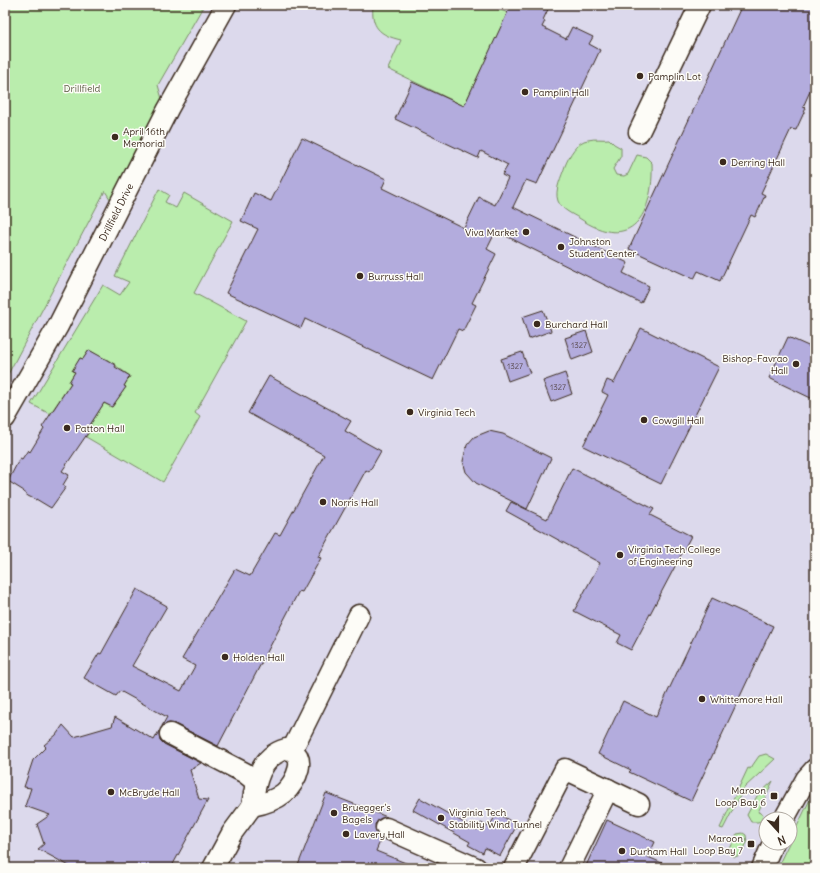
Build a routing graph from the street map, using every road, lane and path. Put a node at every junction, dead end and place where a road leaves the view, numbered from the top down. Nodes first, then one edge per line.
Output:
1 (226, 5) edge
2 (700, 5) edge
3 (639, 132) dead end
4 (5, 418) edge
5 (359, 615) dead end
6 (170, 734) dead end
7 (292, 750) junction
8 (815, 769) edge
9 (255, 781) junction
10 (608, 789) junction
11 (639, 804) dead end
12 (252, 806) junction
13 (788, 811) edge
14 (386, 828) dead end
15 (769, 851) edge
16 (213, 868) edge
17 (476, 868) edge
18 (514, 868) edge
19 (568, 868) edge
20 (762, 868) edge

1 - 4 street, Drillfield Drive
2 - 3 street
5 - 7 street
6 - 9 street
7 - 9 street
7 - 12 street
8 - 13 street
9 - 12 street
10 - 11 street
10 - 18 street
10 - 19 street
12 - 16 street
14 - 17 street
15 - 20 street

